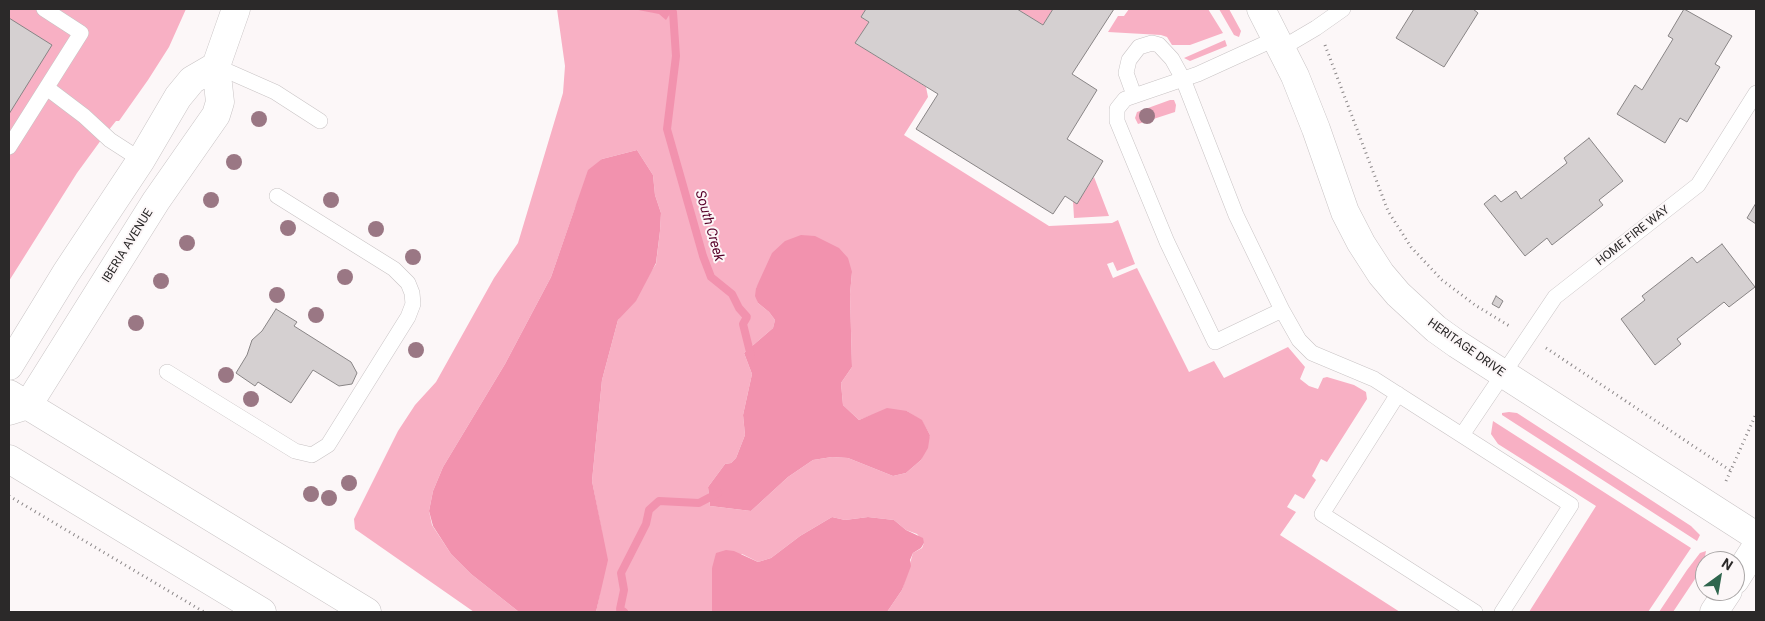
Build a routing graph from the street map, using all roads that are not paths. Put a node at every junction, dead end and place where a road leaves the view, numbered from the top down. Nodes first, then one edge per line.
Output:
1 (44, 9) edge
2 (236, 9) edge
3 (1261, 9) edge
4 (1343, 9) edge
5 (1279, 43) junction
6 (216, 66) junction
7 (1183, 79) junction
8 (46, 88) junction
9 (1756, 93) edge
10 (1134, 95) junction
11 (320, 121) dead end
12 (9, 147) edge
13 (141, 160) junction
14 (277, 196) dead end
15 (1282, 310) junction
16 (9, 366) edge
17 (167, 372) dead end
18 (1502, 373) junction
19 (1398, 394) junction
20 (15, 403) edge
21 (1462, 435) junction
22 (9, 459) edge
23 (1756, 536) edge
24 (1756, 547) edge
25 (1745, 564) edge
26 (1721, 601) edge
27 (262, 612) edge
28 (367, 612) edge
29 (1475, 612) edge
30 (1502, 612) edge
31 (1714, 612) edge

1 - 8 lane
2 - 6 street, IBERIA AVENUE
3 - 5 street, HERITAGE DRIVE
4 - 5 lane
5 - 7 lane
5 - 18 street, HERITAGE DRIVE
6 - 11 lane
6 - 13 street
6 - 20 street, IBERIA AVENUE
7 - 10 lane
7 - 10 lane
7 - 15 lane
8 - 12 lane
8 - 13 lane
9 - 18 lane, HOME FIRE WAY
10 - 15 lane
13 - 16 street
14 - 17 lane
15 - 19 lane
18 - 21 lane, HOME FIRE WAY
18 - 23 street, HERITAGE DRIVE
19 - 21 lane
19 - 29 lane
20 - 28 street
21 - 30 lane
22 - 27 street
24 - 25 street
26 - 31 street

